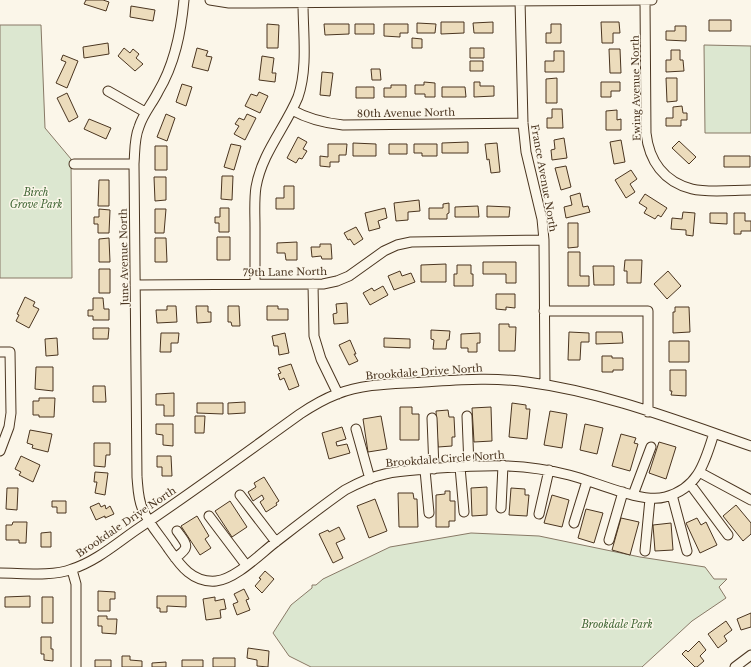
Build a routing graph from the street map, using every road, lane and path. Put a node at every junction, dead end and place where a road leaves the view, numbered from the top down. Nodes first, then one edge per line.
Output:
1 (184, 0) edge
2 (210, 0) edge
3 (645, 0) edge
4 (652, 0) edge
5 (398, 1) edge
6 (520, 1) edge
7 (303, 3) junction
8 (108, 91) dead end
9 (292, 110) junction
10 (145, 112) junction
11 (522, 123) junction
12 (74, 164) dead end
13 (134, 164) junction
14 (751, 190) edge
15 (544, 240) junction
16 (255, 284) junction
17 (313, 284) junction
18 (135, 285) junction
19 (544, 311) junction
20 (0, 352) edge
21 (545, 384) junction
22 (338, 394) junction
23 (648, 412) junction
24 (467, 416) dead end
25 (432, 418) dead end
26 (356, 429) dead end
27 (714, 434) junction
28 (751, 446) edge
29 (650, 447) dead end
30 (0, 451) edge
31 (503, 465) junction
32 (465, 467) junction
33 (429, 469) junction
34 (549, 470) junction
35 (699, 472) junction
36 (370, 479) junction
37 (587, 481) junction
38 (690, 484) junction
39 (622, 492) junction
40 (240, 495) dead end
41 (633, 495) junction
42 (672, 495) junction
43 (650, 499) junction
44 (751, 500) edge
45 (502, 508) dead end
46 (464, 512) dead end
47 (429, 513) dead end
48 (539, 514) dead end
49 (209, 516) dead end
50 (149, 522) junction
51 (574, 523) dead end
52 (177, 531) dead end
53 (728, 535) dead end
54 (609, 540) dead end
55 (276, 542) junction
56 (687, 551) dead end
57 (645, 552) dead end
58 (176, 558) junction
59 (246, 565) junction
60 (72, 570) junction
61 (0, 573) edge
62 (751, 655) edge
63 (76, 667) edge
64 (734, 667) edge

1 - 10 street, June Avenue North
2 - 7 street
3 - 4 street
3 - 6 street
3 - 14 street, Ewing Avenue North
5 - 6 street
5 - 7 street
6 - 11 street, France Avenue North
7 - 9 street
8 - 10 street
9 - 11 street, 80th Avenue North
9 - 16 street
10 - 13 street, June Avenue North
11 - 15 street, France Avenue North
12 - 13 street
13 - 18 street, June Avenue North
15 - 17 street, 79th Lane North
15 - 19 street, France Avenue North
16 - 17 street, 79th Lane North
16 - 18 street, 79th Lane North
17 - 22 street
18 - 50 street, June Avenue North
19 - 21 street, France Avenue North
19 - 23 street
20 - 30 street
21 - 22 street, Brookdale Drive North
21 - 23 street, Brookdale Drive North
22 - 50 street, Brookdale Drive North
23 - 27 street, Brookdale Drive North
24 - 32 street
25 - 33 street
26 - 36 street
27 - 28 street, Brookdale Drive North
27 - 35 street, Brookdale Circle North
29 - 41 street
31 - 32 street, Brookdale Circle North
31 - 34 street, Brookdale Circle North
31 - 45 street
32 - 33 street, Brookdale Circle North
32 - 46 street
33 - 36 street, Brookdale Circle North
33 - 47 street
34 - 37 street, Brookdale Circle North
34 - 48 street
35 - 38 street, Brookdale Circle North
35 - 44 street
36 - 55 street, Brookdale Circle North
37 - 39 street, Brookdale Circle North
37 - 51 street
38 - 42 street, Brookdale Circle North
38 - 53 street
39 - 41 street, Brookdale Circle North
39 - 54 street
40 - 55 street
41 - 43 street, Brookdale Circle North
42 - 43 street, Brookdale Circle North
42 - 56 street
43 - 57 street
49 - 59 street
50 - 58 street, Brookdale Circle North
50 - 60 street, Brookdale Drive North
52 - 58 street
55 - 59 street, Brookdale Circle North
58 - 59 street, Brookdale Circle North
60 - 61 street, Brookdale Drive North
60 - 63 street
62 - 64 street

